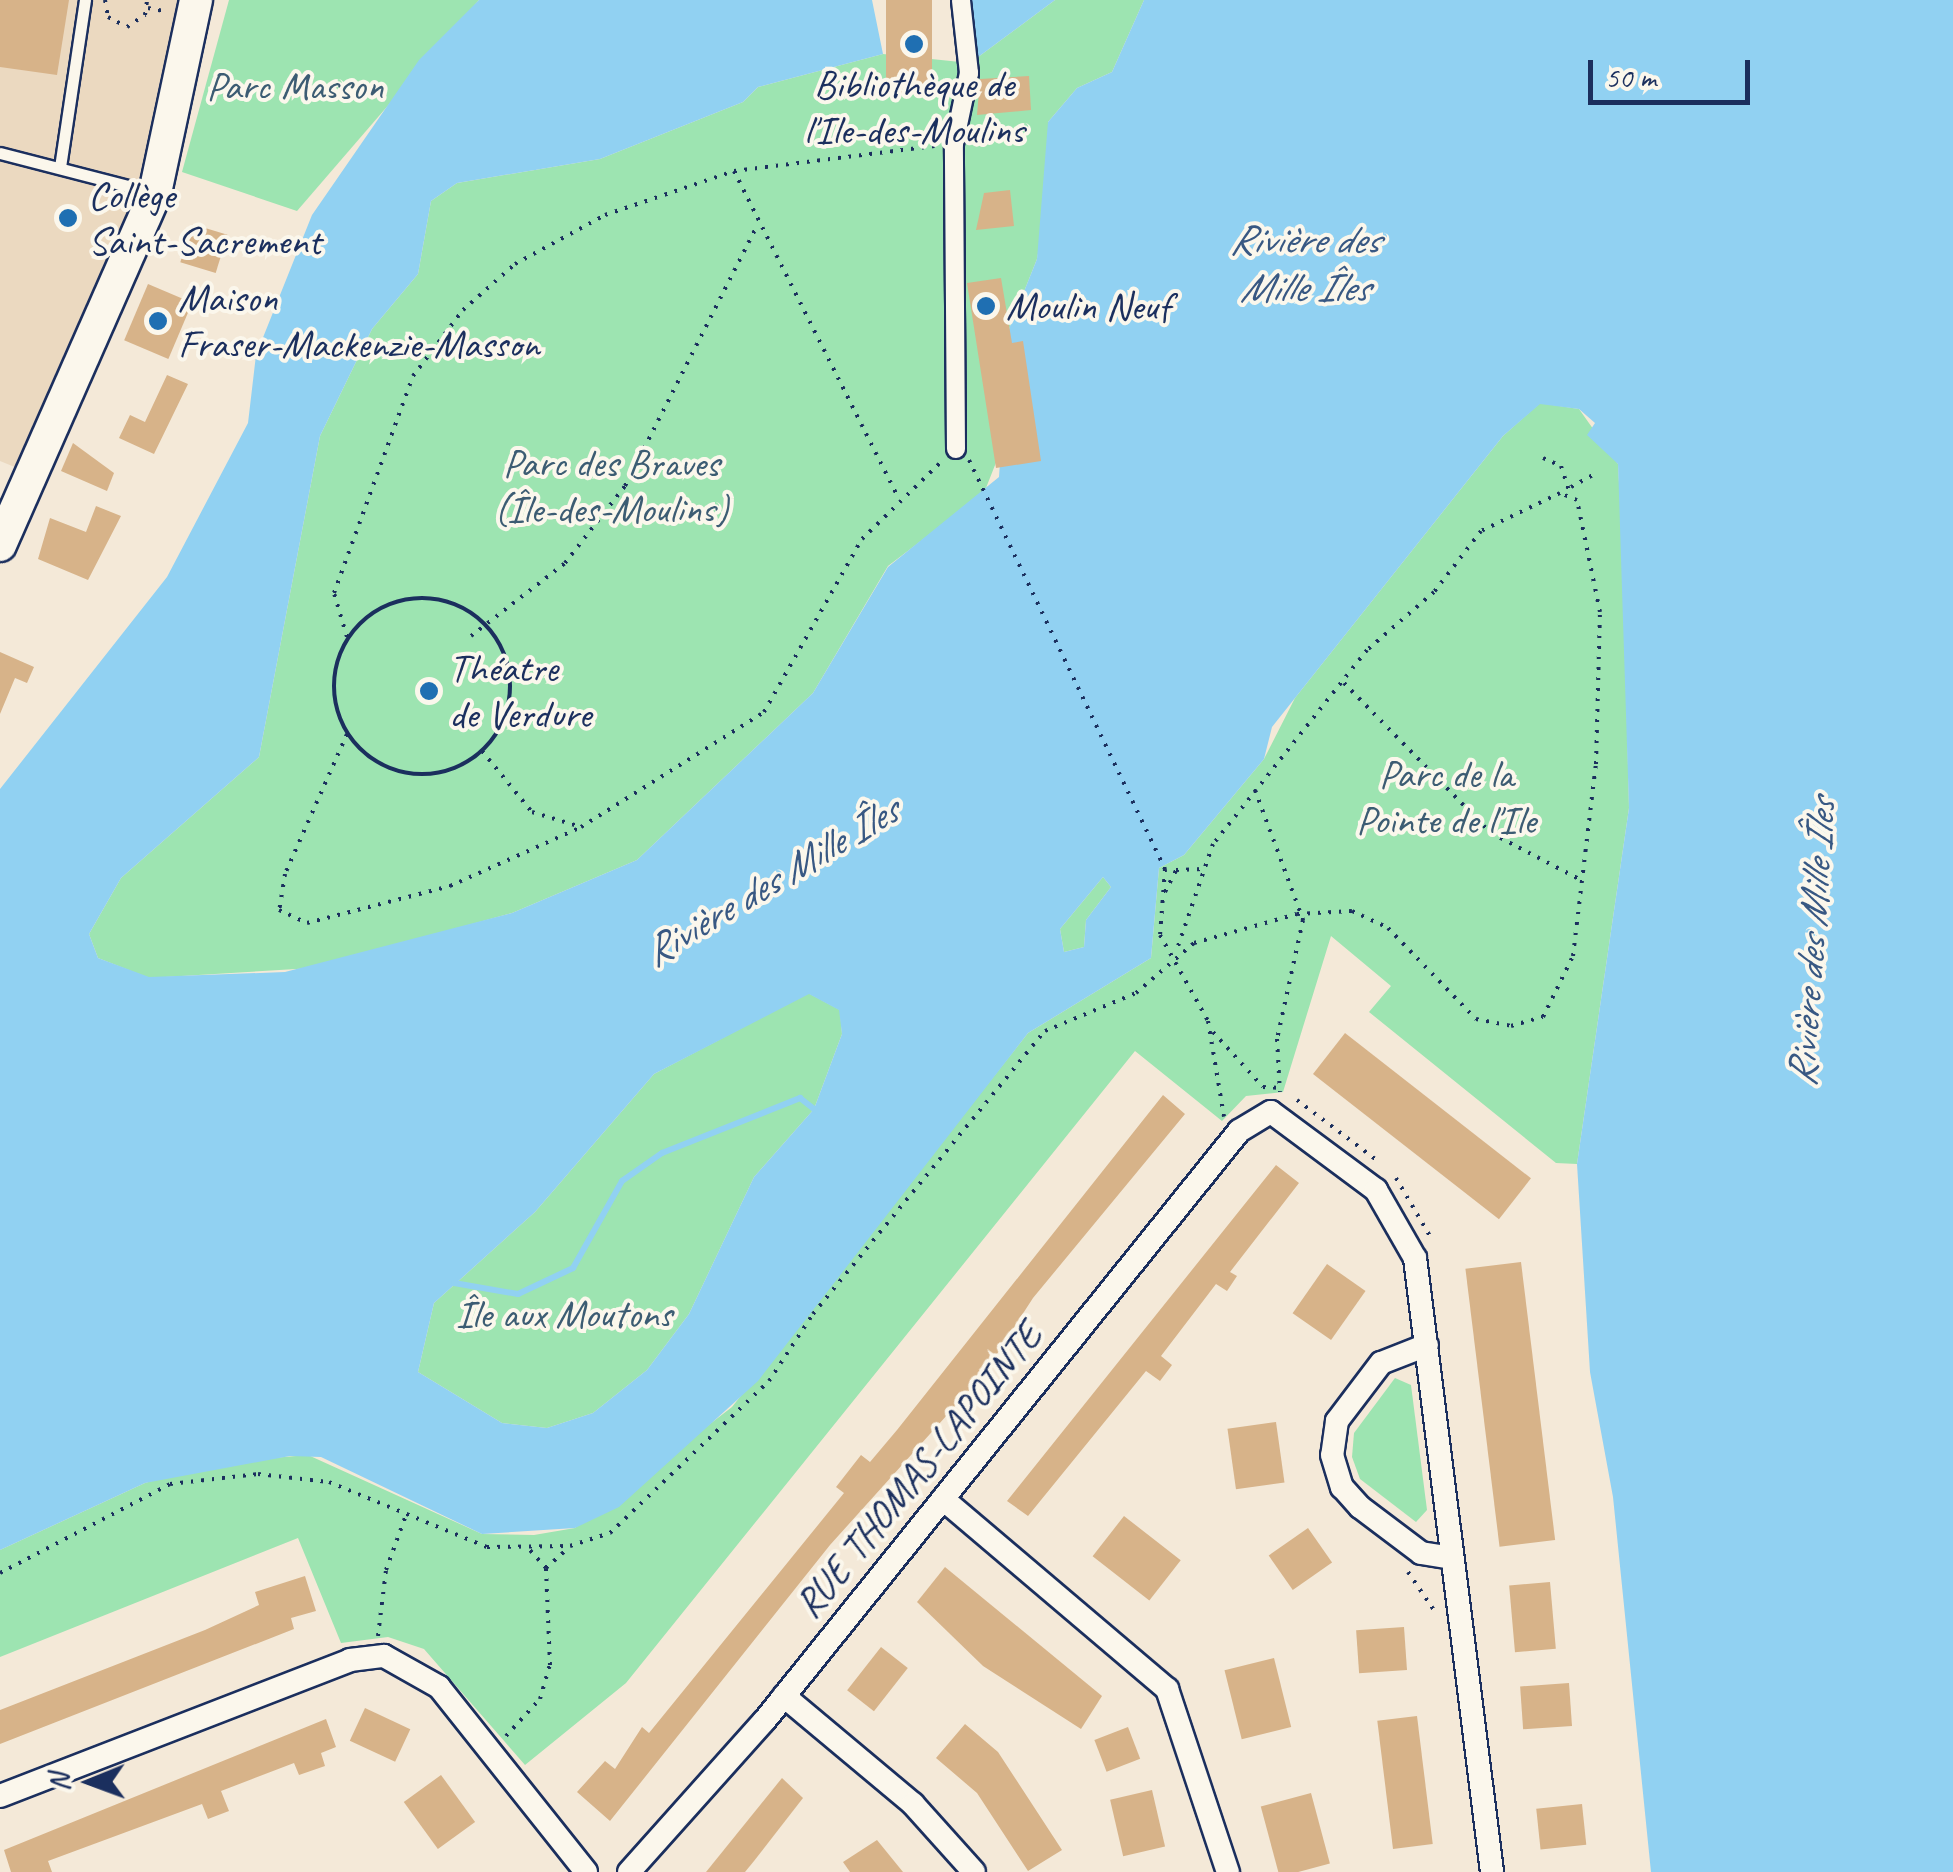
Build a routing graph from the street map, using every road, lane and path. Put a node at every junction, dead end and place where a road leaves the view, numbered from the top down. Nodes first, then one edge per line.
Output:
1 (85, 0) edge
2 (104, 0) edge
3 (148, 0) edge
4 (196, 0) edge
5 (961, 0) edge
6 (954, 144) junction
7 (0, 153) edge
8 (60, 167) junction
9 (734, 170) junction
10 (155, 193) junction
11 (757, 226) junction
12 (960, 451) junction
13 (1543, 458) dead end
14 (1593, 475) dead end
15 (1571, 487) junction
16 (1570, 495) junction
17 (899, 498) junction
18 (0, 545) edge
19 (482, 620) junction
20 (471, 636) dead end
21 (347, 638) junction
22 (1344, 683) junction
23 (347, 734) junction
24 (482, 752) junction
25 (1254, 789) junction
26 (581, 828) junction
27 (1204, 869) junction
28 (1581, 880) junction
29 (1163, 896) junction
30 (1302, 913) junction
31 (1176, 952) junction
32 (1210, 1029) junction
33 (1224, 1117) dead end
34 (1427, 1345) junction
35 (943, 1499) junction
36 (406, 1515) junction
37 (570, 1546) junction
38 (528, 1548) junction
39 (1452, 1558) junction
40 (546, 1568) junction
41 (0, 1572) edge
42 (1408, 1572) dead end
43 (1438, 1618) dead end
44 (378, 1636) dead end
45 (784, 1696) junction
46 (503, 1738) dead end
47 (0, 1796) edge
48 (586, 1872) edge
49 (628, 1872) edge
50 (974, 1872) edge
51 (1228, 1872) edge
52 (1492, 1872) edge

1 - 8 lane
2 - 3 path
4 - 10 main road
5 - 6 street
6 - 9 path
6 - 12 street
7 - 8 lane
8 - 10 lane
9 - 11 path
9 - 21 path
10 - 18 main road
11 - 17 path
11 - 19 path
12 - 17 path
12 - 29 path
13 - 15 path
14 - 15 path
15 - 16 path
16 - 22 path
16 - 28 path
17 - 26 path
19 - 20 path
19 - 21 path
19 - 24 path
21 - 23 path
22 - 25 path
22 - 28 path
23 - 24 path
23 - 26 path
24 - 26 path
25 - 27 path
25 - 30 path
27 - 29 path
27 - 31 path
28 - 30 path
29 - 31 path
30 - 31 path
30 - 32 path
31 - 32 path
31 - 37 path
32 - 33 path
34 - 35 street, RUE THOMAS-LAPOINTE
34 - 39 street
34 - 39 street
35 - 45 street, RUE THOMAS-LAPOINTE
35 - 51 street
36 - 38 path
36 - 41 path
36 - 44 path
37 - 38 path
37 - 40 path
38 - 40 path
39 - 52 street
40 - 46 path
42 - 43 path
45 - 49 street, RUE THOMAS-LAPOINTE
45 - 50 street
47 - 48 street

